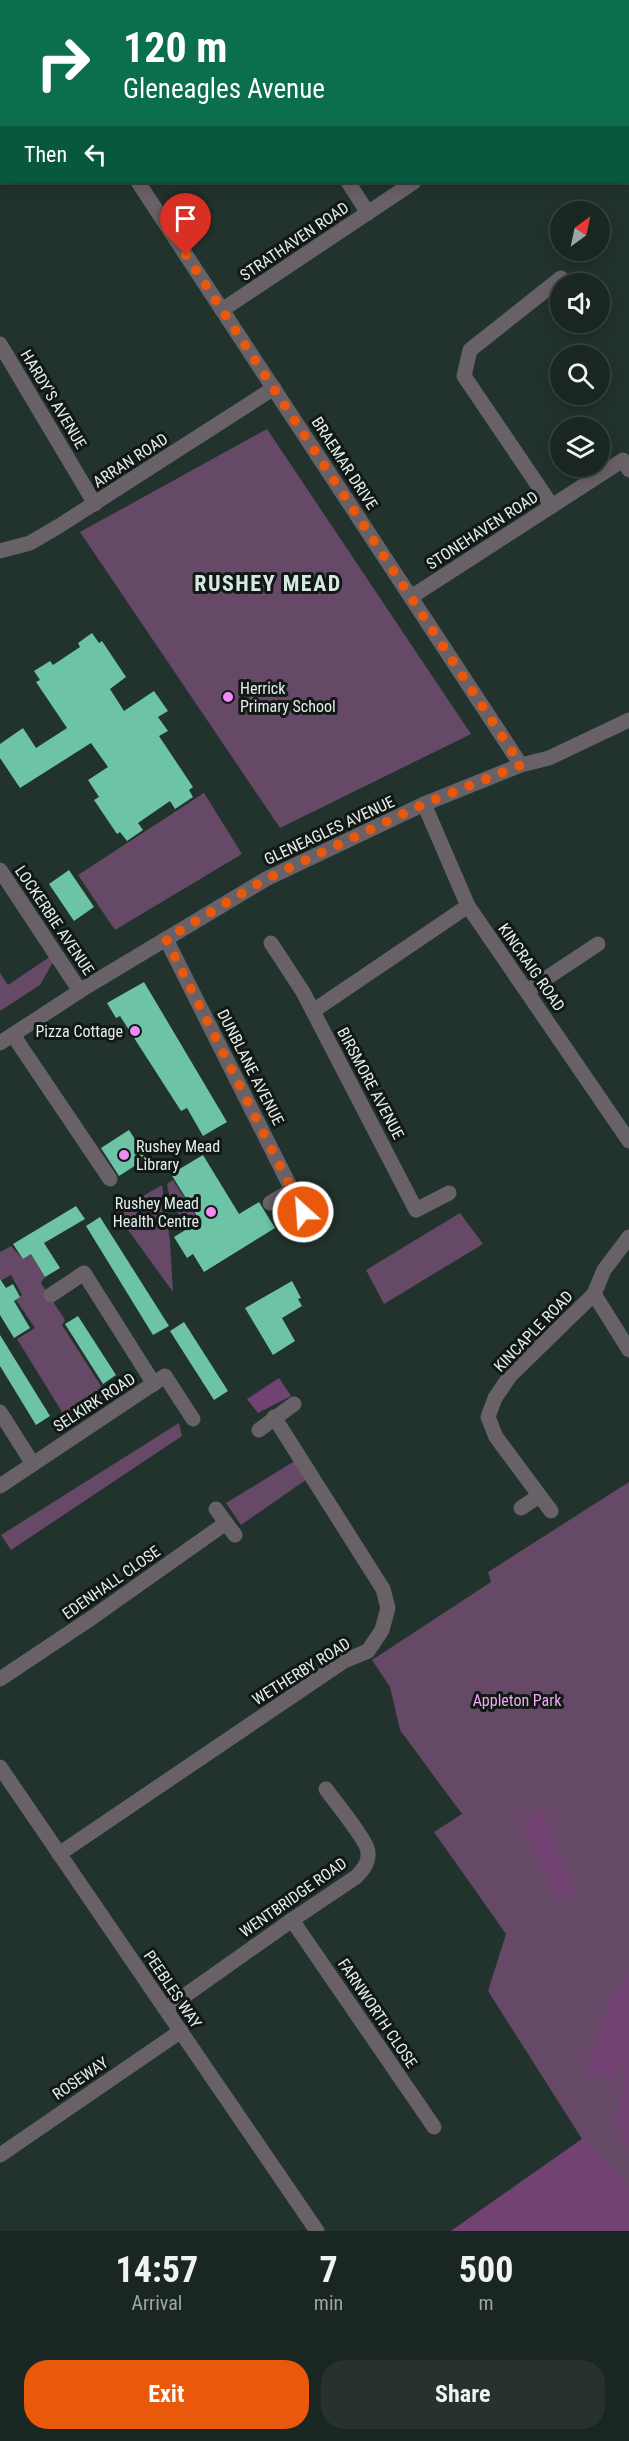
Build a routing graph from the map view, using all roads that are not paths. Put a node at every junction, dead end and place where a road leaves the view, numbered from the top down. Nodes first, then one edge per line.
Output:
1 (139, 183) edge
2 (349, 183) edge
3 (413, 183) edge
4 (368, 213) junction
5 (550, 287) edge
6 (222, 310) junction
7 (0, 344) edge
8 (274, 388) junction
9 (629, 470) edge
10 (95, 504) junction
11 (552, 506) junction
12 (0, 551) edge
13 (411, 597) junction
14 (629, 720) edge
15 (521, 765) junction
16 (424, 804) junction
17 (0, 870) edge
18 (468, 906) junction
19 (166, 939) junction
20 (272, 943) dead end
21 (598, 944) dead end
22 (80, 991) junction
23 (527, 992) junction
24 (312, 1011) junction
25 (7, 1039) edge
26 (629, 1141) edge
27 (110, 1179) dead end
28 (292, 1190) junction
29 (449, 1193) dead end
30 (270, 1203) dead end
31 (303, 1212) dead end
32 (629, 1237) edge
33 (594, 1294) junction
34 (51, 1295) dead end
35 (629, 1350) edge
36 (154, 1384) junction
37 (294, 1404) dead end
38 (0, 1412) edge
39 (274, 1417) junction
40 (193, 1419) dead end
41 (259, 1430) dead end
42 (33, 1464) junction
43 (0, 1486) edge
44 (539, 1496) junction
45 (521, 1508) dead end
46 (216, 1509) dead end
47 (551, 1511) dead end
48 (0, 1679) edge
49 (0, 1767) edge
50 (326, 1789) dead end
51 (59, 1854) junction
52 (292, 1920) junction
53 (166, 2009) junction
54 (181, 2031) junction
55 (434, 2127) dead end
56 (0, 2155) edge
57 (317, 2231) edge

1 - 6 street, BRAEMAR DRIVE
2 - 4 street
3 - 4 street, STRATHAVEN ROAD
4 - 6 street, STRATHAVEN ROAD
5 - 11 street
6 - 8 street, BRAEMAR DRIVE
7 - 10 street, HARDY'S AVENUE
8 - 10 street, ARRAN ROAD
8 - 13 street, BRAEMAR DRIVE
9 - 11 street, STONEHAVEN ROAD
10 - 12 street, ARRAN ROAD
11 - 13 street, STONEHAVEN ROAD
13 - 15 street, BRAEMAR DRIVE
14 - 15 street, GLENEAGLES AVENUE
15 - 16 street, GLENEAGLES AVENUE
16 - 18 street, KINCRAIG ROAD
16 - 19 street, GLENEAGLES AVENUE
17 - 22 street, LOCKERBIE AVENUE
18 - 23 street, KINCRAIG ROAD
18 - 24 street
19 - 22 street, GLENEAGLES AVENUE
19 - 28 street, DUNBLANE AVENUE
20 - 24 street, BIRSMORE AVENUE
21 - 23 street
22 - 25 street, GLENEAGLES AVENUE
23 - 26 street, KINCRAIG ROAD
24 - 29 street, BIRSMORE AVENUE
25 - 27 street
28 - 30 street
28 - 31 street, DUNBLANE AVENUE
32 - 33 street, KINCAPLE ROAD
33 - 35 street
33 - 44 street, KINCAPLE ROAD
34 - 36 street
36 - 40 street, SELKIRK ROAD
36 - 42 street, SELKIRK ROAD
37 - 39 street
38 - 42 street
39 - 41 street
39 - 51 street, WETHERBY ROAD
42 - 43 street, SELKIRK ROAD
44 - 45 street
44 - 47 street, KINCAPLE ROAD
46 - 48 street, EDENHALL CLOSE
49 - 51 street, PEEBLES WAY
50 - 52 street, WENTBRIDGE ROAD
51 - 53 street, PEEBLES WAY
52 - 53 street, WENTBRIDGE ROAD
52 - 55 street, FARNWORTH CLOSE
53 - 54 street, PEEBLES WAY
54 - 56 street, ROSEWAY
54 - 57 street, PEEBLES WAY

